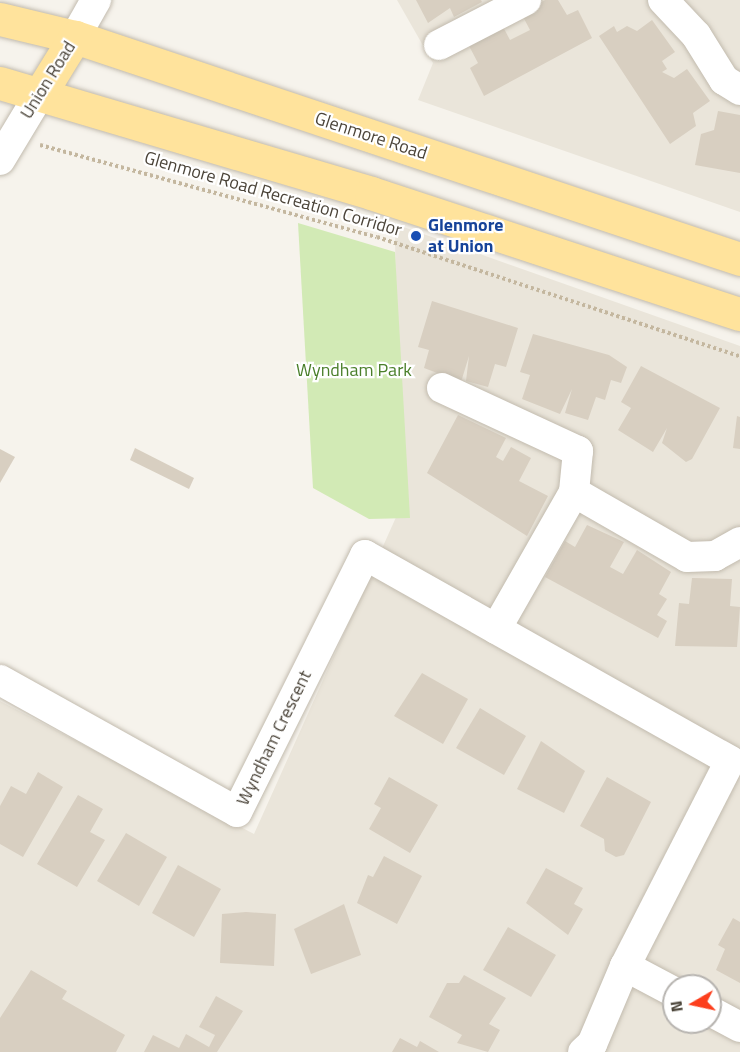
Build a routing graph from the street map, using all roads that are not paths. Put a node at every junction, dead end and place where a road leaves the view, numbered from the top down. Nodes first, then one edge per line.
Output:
1 (96, 0) edge
2 (526, 0) edge
3 (663, 0) edge
4 (0, 19) edge
5 (75, 37) junction
6 (439, 45) dead end
7 (0, 83) edge
8 (740, 90) edge
9 (41, 92) junction
10 (6, 149) edge
11 (740, 259) edge
12 (740, 314) edge
13 (442, 388) dead end
14 (574, 492) junction
15 (740, 542) edge
16 (495, 629) junction
17 (0, 680) edge
18 (735, 756) edge
19 (625, 966) junction
20 (662, 986) edge
21 (722, 1017) edge
22 (740, 1027) edge
23 (583, 1052) edge

1 - 5 street, Union Road
2 - 6 street
3 - 8 street
4 - 5 main road, Glenmore Road
5 - 9 main road, Union Road
5 - 11 main road, Glenmore Road
7 - 9 main road
9 - 10 street, Union Road
9 - 12 main road
13 - 14 street
14 - 15 street
14 - 16 street
16 - 17 street, Wyndham Crescent
16 - 18 street, Wyndham Crescent
18 - 19 street, Wyndham Crescent
19 - 20 street
19 - 23 street, Wyndham Crescent
21 - 22 street

